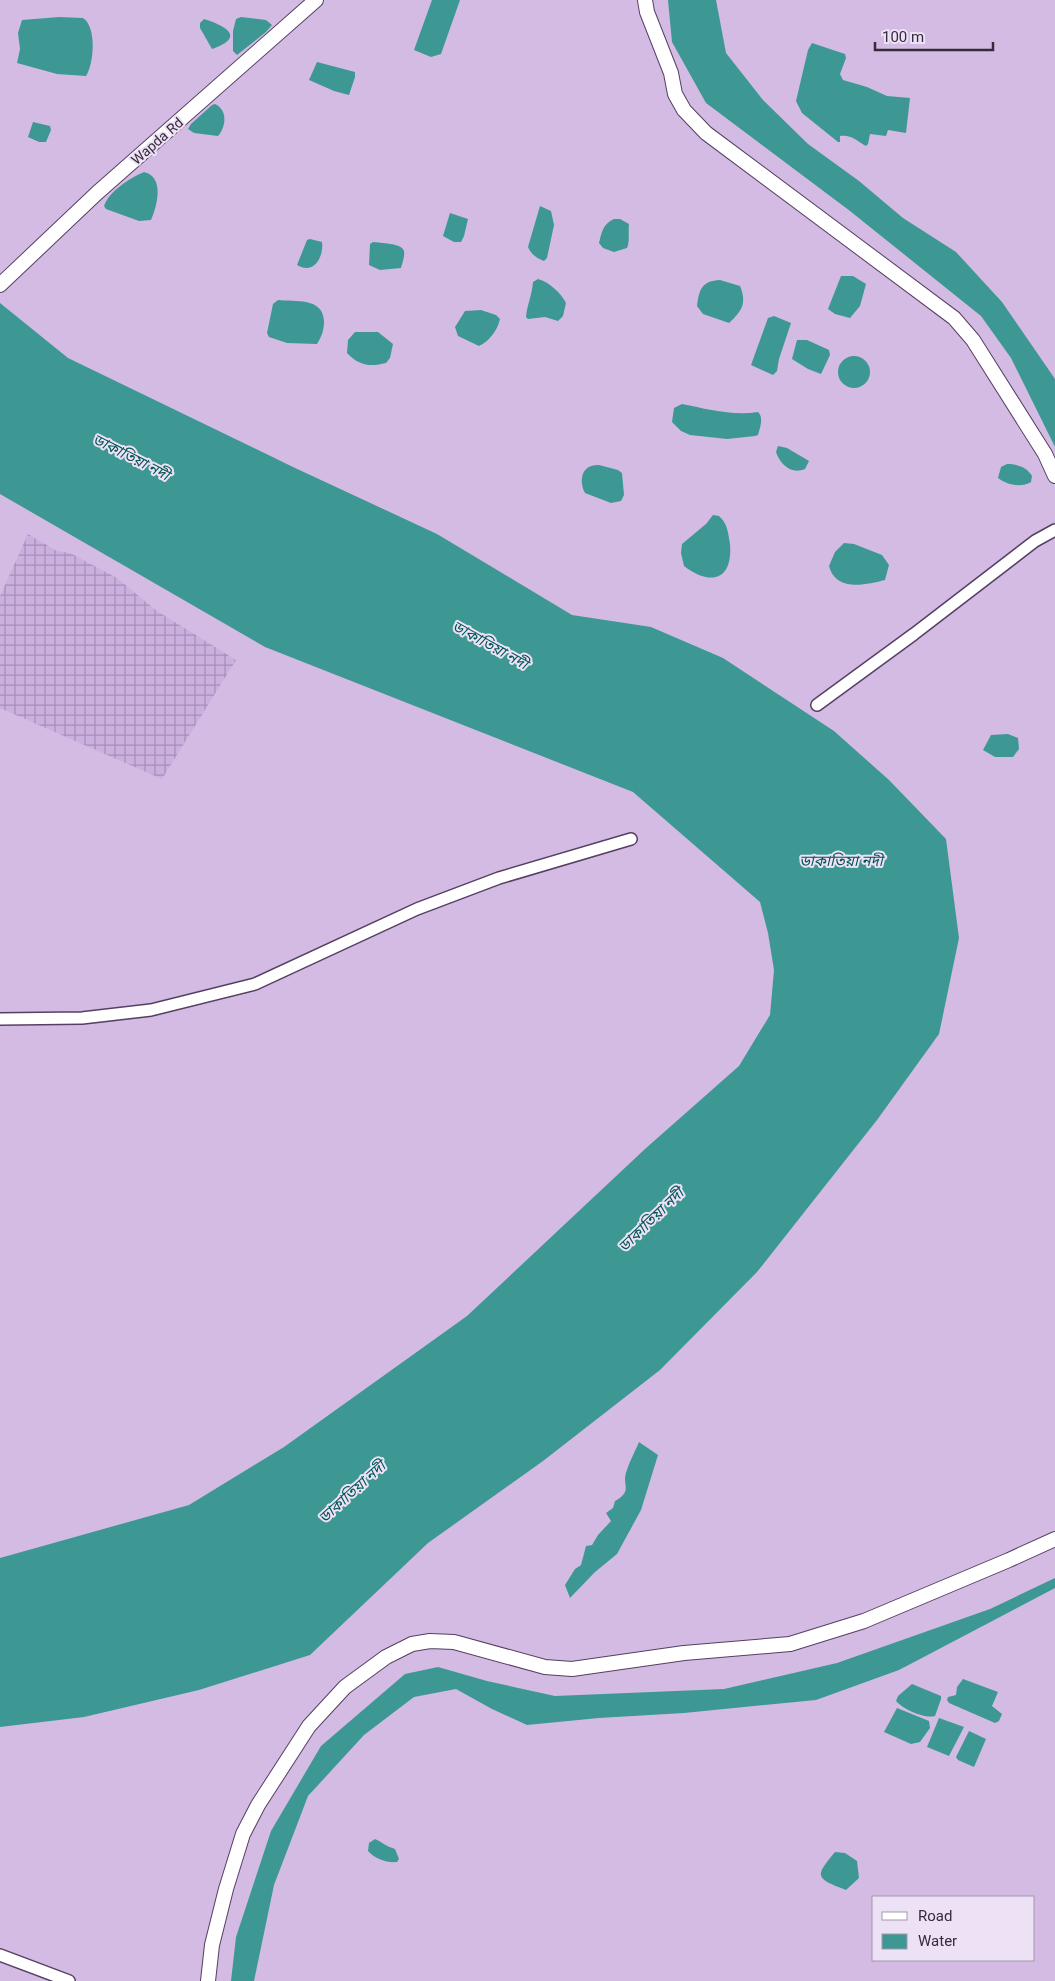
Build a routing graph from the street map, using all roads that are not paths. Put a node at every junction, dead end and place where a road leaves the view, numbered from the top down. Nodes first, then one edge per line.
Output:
1 (316, 0) edge
2 (645, 0) edge
3 (0, 284) edge
4 (1055, 476) edge
5 (1055, 530) edge
6 (817, 705) dead end
7 (631, 839) dead end
8 (0, 1019) edge
9 (1055, 1539) edge
10 (0, 1955) edge
11 (69, 1981) edge
12 (208, 1981) edge

1 - 3 main road, Wapda Rd
2 - 4 main road
5 - 6 street
7 - 8 street
9 - 12 main road
10 - 11 street

